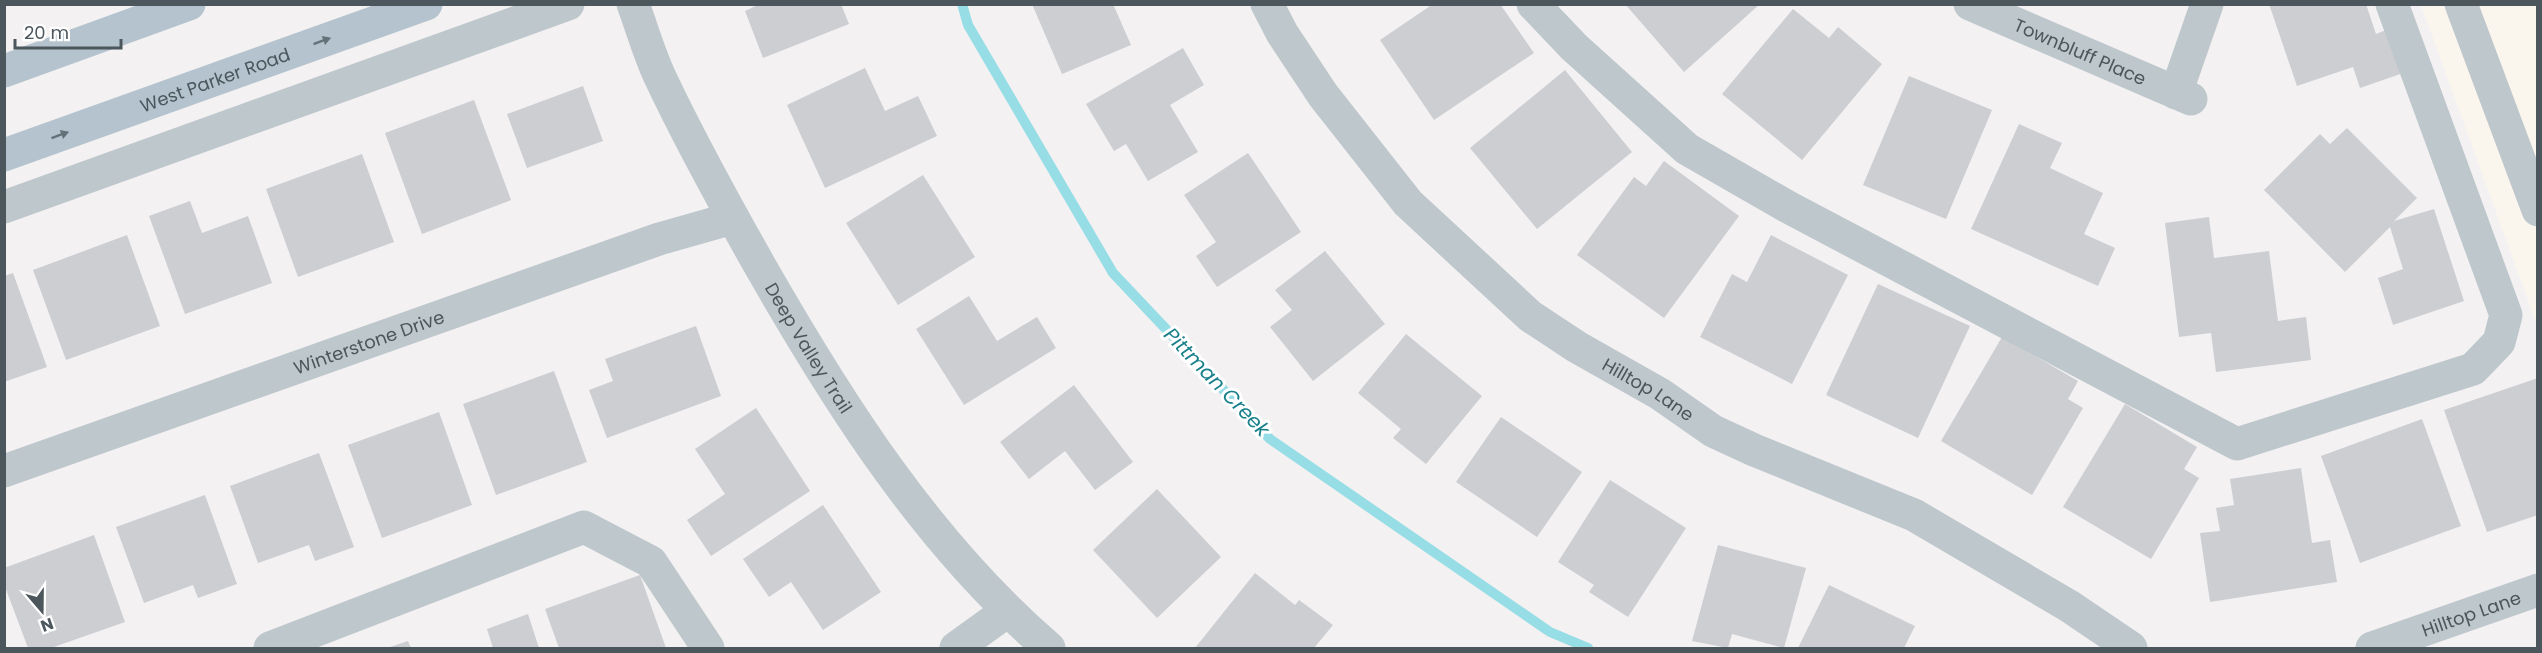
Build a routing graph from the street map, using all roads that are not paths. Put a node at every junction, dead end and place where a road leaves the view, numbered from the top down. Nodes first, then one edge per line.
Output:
1 (189, 4) edge
2 (426, 4) edge
3 (568, 4) edge
4 (633, 4) edge
5 (1267, 4) edge
6 (1533, 4) edge
7 (1970, 4) edge
8 (2207, 4) edge
9 (2392, 4) edge
10 (2461, 4) edge
11 (4, 71) edge
12 (4, 155) edge
13 (4, 207) edge
14 (2538, 210) edge
15 (733, 218) junction
16 (4, 471) edge
17 (2538, 590) edge
18 (1006, 612) junction
19 (270, 648) edge
20 (708, 648) edge
21 (956, 648) edge
22 (1049, 648) edge
23 (2131, 648) edge
24 (2372, 648) edge

1 - 11 main road
12 -> 2 main road, West Parker Road
3 - 13 street
4 - 15 street, Deep Valley Trail
5 - 23 street, Hilltop Lane
6 - 9 street
7 - 8 street, Townbluff Place
10 - 14 street
15 - 16 street, Winterstone Drive
15 - 18 street, Deep Valley Trail
17 - 24 street, Hilltop Lane
18 - 21 street
18 - 22 street, Deep Valley Trail
19 - 20 street

